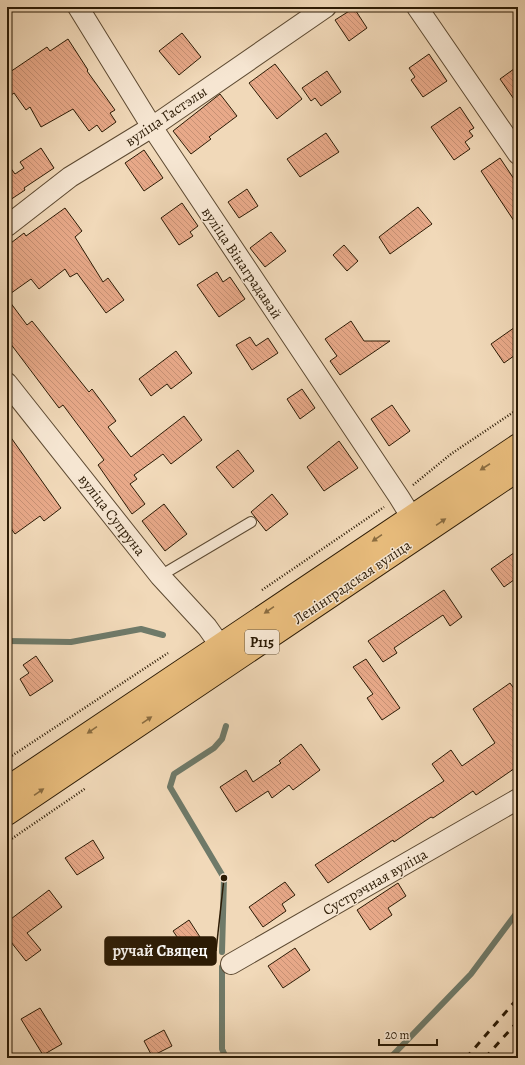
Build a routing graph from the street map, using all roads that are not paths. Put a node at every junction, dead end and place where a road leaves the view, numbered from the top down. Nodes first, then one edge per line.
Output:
1 (78, 7) edge
2 (326, 7) edge
3 (417, 7) edge
4 (152, 127) junction
5 (518, 154) edge
6 (7, 226) edge
7 (7, 383) edge
8 (518, 445) edge
9 (518, 470) edge
10 (410, 516) junction
11 (251, 522) dead end
12 (422, 534) junction
13 (160, 576) junction
14 (219, 644) junction
15 (232, 662) junction
16 (7, 788) edge
17 (518, 799) edge
18 (7, 814) edge
19 (231, 964) dead end

1 - 4 street, вуліца Вінаградавай
2 - 4 street, вуліца Гастэлы
3 - 5 street
4 - 6 street, вуліца Гастэлы
4 - 10 street, вуліца Вінаградавай
7 - 13 street, вуліца Супруна
8 -> 10 main road, Ленінградская вуліца / Р115
12 -> 9 main road, Ленінградская вуліца / Р115
10 - 12 street, вуліца Вінаградавай
10 -> 14 main road, Ленінградская вуліца / Р115
11 - 13 lane
12 - 15 main road, Ленінградская вуліца / Р115
13 - 14 street, вуліца Супруна
14 - 15 street, вуліца Супруна
14 -> 16 main road, Ленінградская вуліца / Р115
18 -> 15 main road, Ленінградская вуліца / Р115
17 - 19 street, Сустрэчная вуліца

